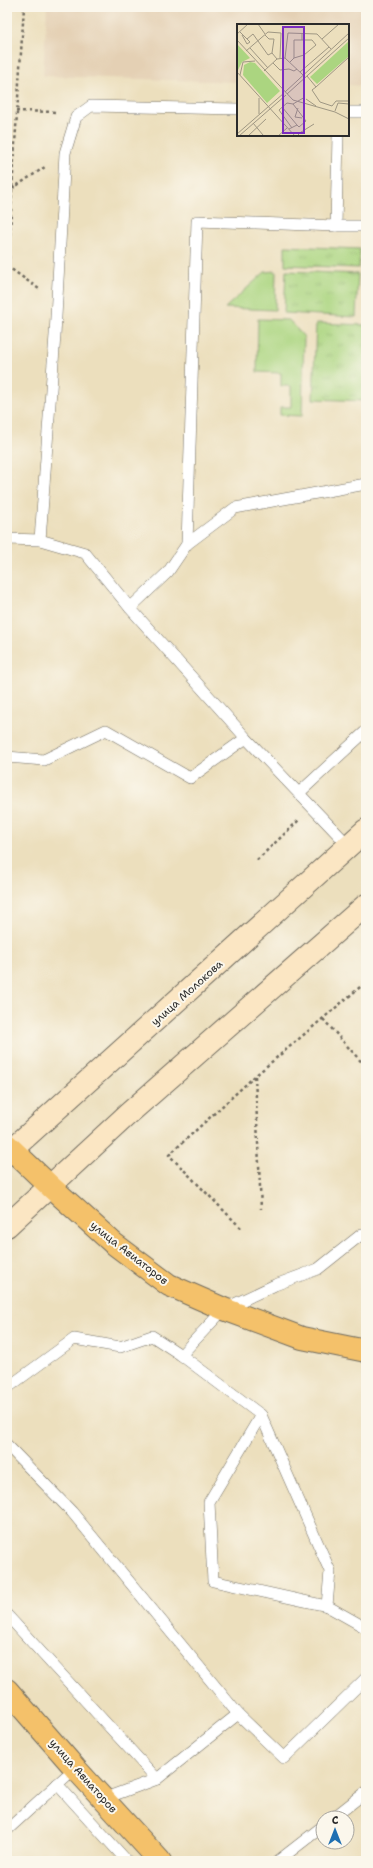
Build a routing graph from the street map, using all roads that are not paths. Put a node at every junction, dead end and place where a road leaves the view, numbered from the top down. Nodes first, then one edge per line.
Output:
1 (237, 109) edge
2 (349, 112) edge
3 (366, 112) edge
4 (338, 136) edge
5 (336, 226) junction
6 (366, 226) edge
7 (366, 484) edge
8 (7, 539) edge
9 (40, 540) junction
10 (187, 544) junction
11 (130, 608) junction
12 (366, 731) edge
13 (246, 738) junction
14 (7, 757) edge
15 (299, 793) junction
16 (366, 830) edge
17 (349, 846) junction
18 (366, 905) edge
19 (9, 1149) edge
20 (51, 1188) junction
21 (7, 1226) edge
22 (366, 1234) edge
23 (224, 1309) junction
24 (366, 1351) edge
25 (181, 1355) junction
26 (7, 1388) edge
27 (261, 1415) junction
28 (7, 1445) edge
29 (327, 1606) junction
30 (7, 1615) edge
31 (366, 1628) edge
32 (366, 1678) edge
33 (7, 1690) edge
34 (238, 1714) junction
35 (74, 1768) junction
36 (158, 1779) junction
37 (57, 1784) junction
38 (366, 1792) edge
39 (103, 1799) junction
40 (343, 1810) edge
41 (7, 1830) edge
42 (315, 1832) edge
43 (127, 1861) edge
44 (160, 1861) edge
45 (278, 1861) edge

1 - 9 lane
2 - 3 lane
4 - 5 lane
5 - 6 lane
5 - 10 lane
7 - 10 lane
8 - 9 lane
9 - 11 lane
10 - 11 lane
11 - 13 lane
12 - 15 lane
13 - 14 lane
13 - 15 lane
15 - 17 lane
16 - 17 street, улица Молокова
17 - 19 street, улица Молокова
18 - 20 street
19 - 20 main road, улица Авиаторов
20 - 21 street
20 - 23 main road, улица Авиаторов
22 - 23 lane
23 - 24 main road, улица Авиаторов
23 - 25 lane
25 - 26 lane
25 - 27 lane
27 - 29 lane
27 - 29 lane
28 - 34 lane
29 - 31 lane
30 - 36 lane
32 - 34 lane
33 - 35 main road, улица Авиаторов
34 - 36 lane
35 - 37 lane
35 - 39 main road, улица Авиаторов
36 - 39 lane
37 - 41 lane
37 - 43 lane
38 - 40 lane
39 - 44 main road, улица Авиаторов
42 - 45 lane

